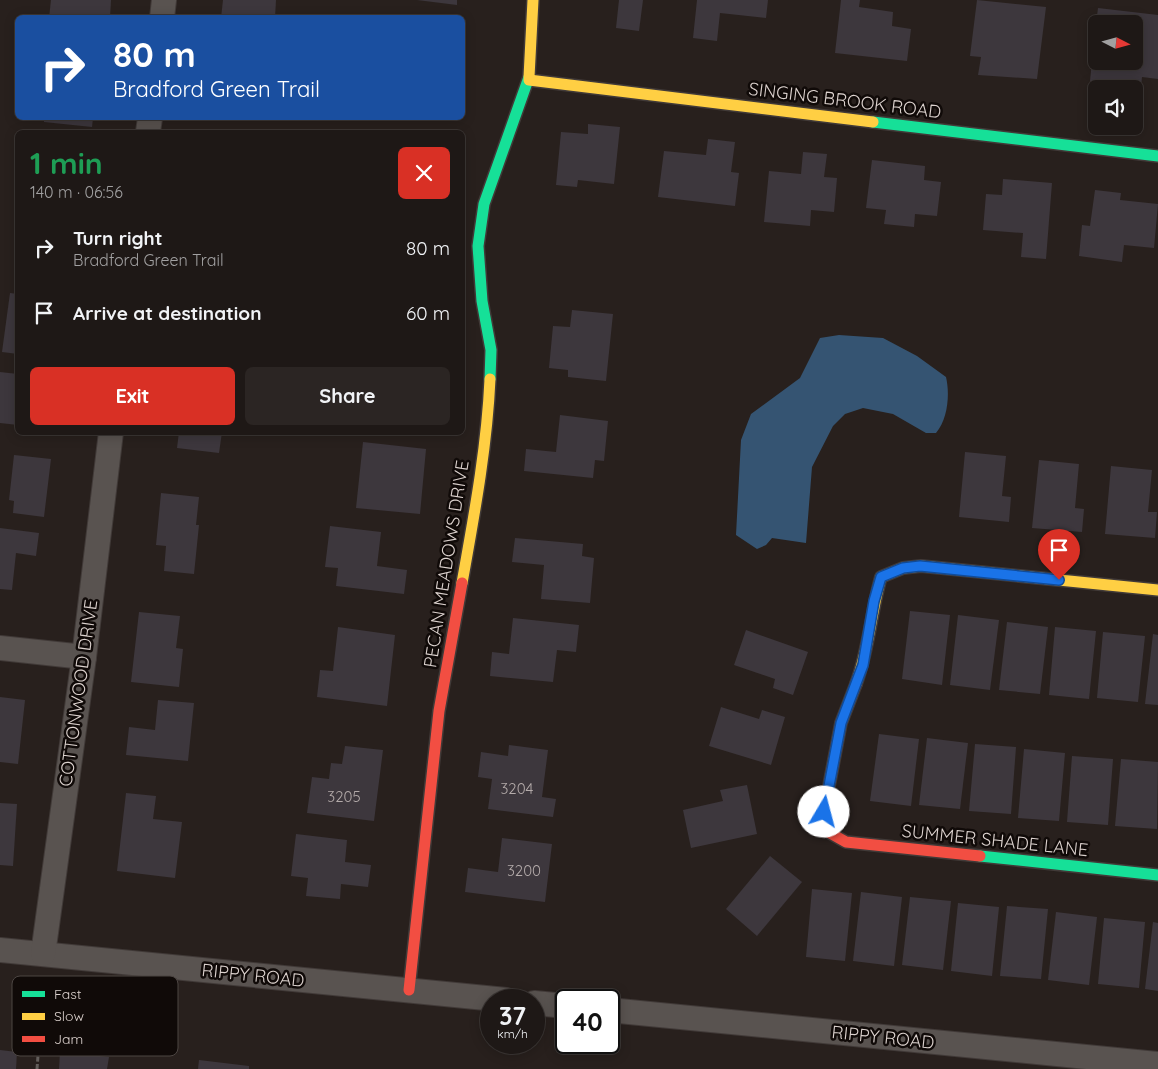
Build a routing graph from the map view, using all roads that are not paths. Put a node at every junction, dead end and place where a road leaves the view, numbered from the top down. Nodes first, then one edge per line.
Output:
1 (164, 0) edge
2 (533, 0) edge
3 (162, 15) edge
4 (529, 80) junction
5 (1158, 156) edge
6 (111, 435) edge
7 (1158, 590) edge
8 (0, 648) edge
9 (84, 656) junction
10 (1158, 875) edge
11 (0, 950) edge
12 (43, 954) junction
13 (409, 990) junction
14 (480, 997) edge
15 (620, 1011) edge
16 (1158, 1064) edge

1 - 3 street
2 - 4 street, PECAN MEADOWS DRIVE
4 - 5 street, SINGING BROOK ROAD
4 - 13 street, PECAN MEADOWS DRIVE
6 - 9 street, COTTONWOOD DRIVE
7 - 10 street, SUMMER SHADE LANE
8 - 9 street
9 - 12 street, COTTONWOOD DRIVE
11 - 12 street, RIPPY ROAD
12 - 13 street, RIPPY ROAD
13 - 14 street, RIPPY ROAD
15 - 16 street, RIPPY ROAD

